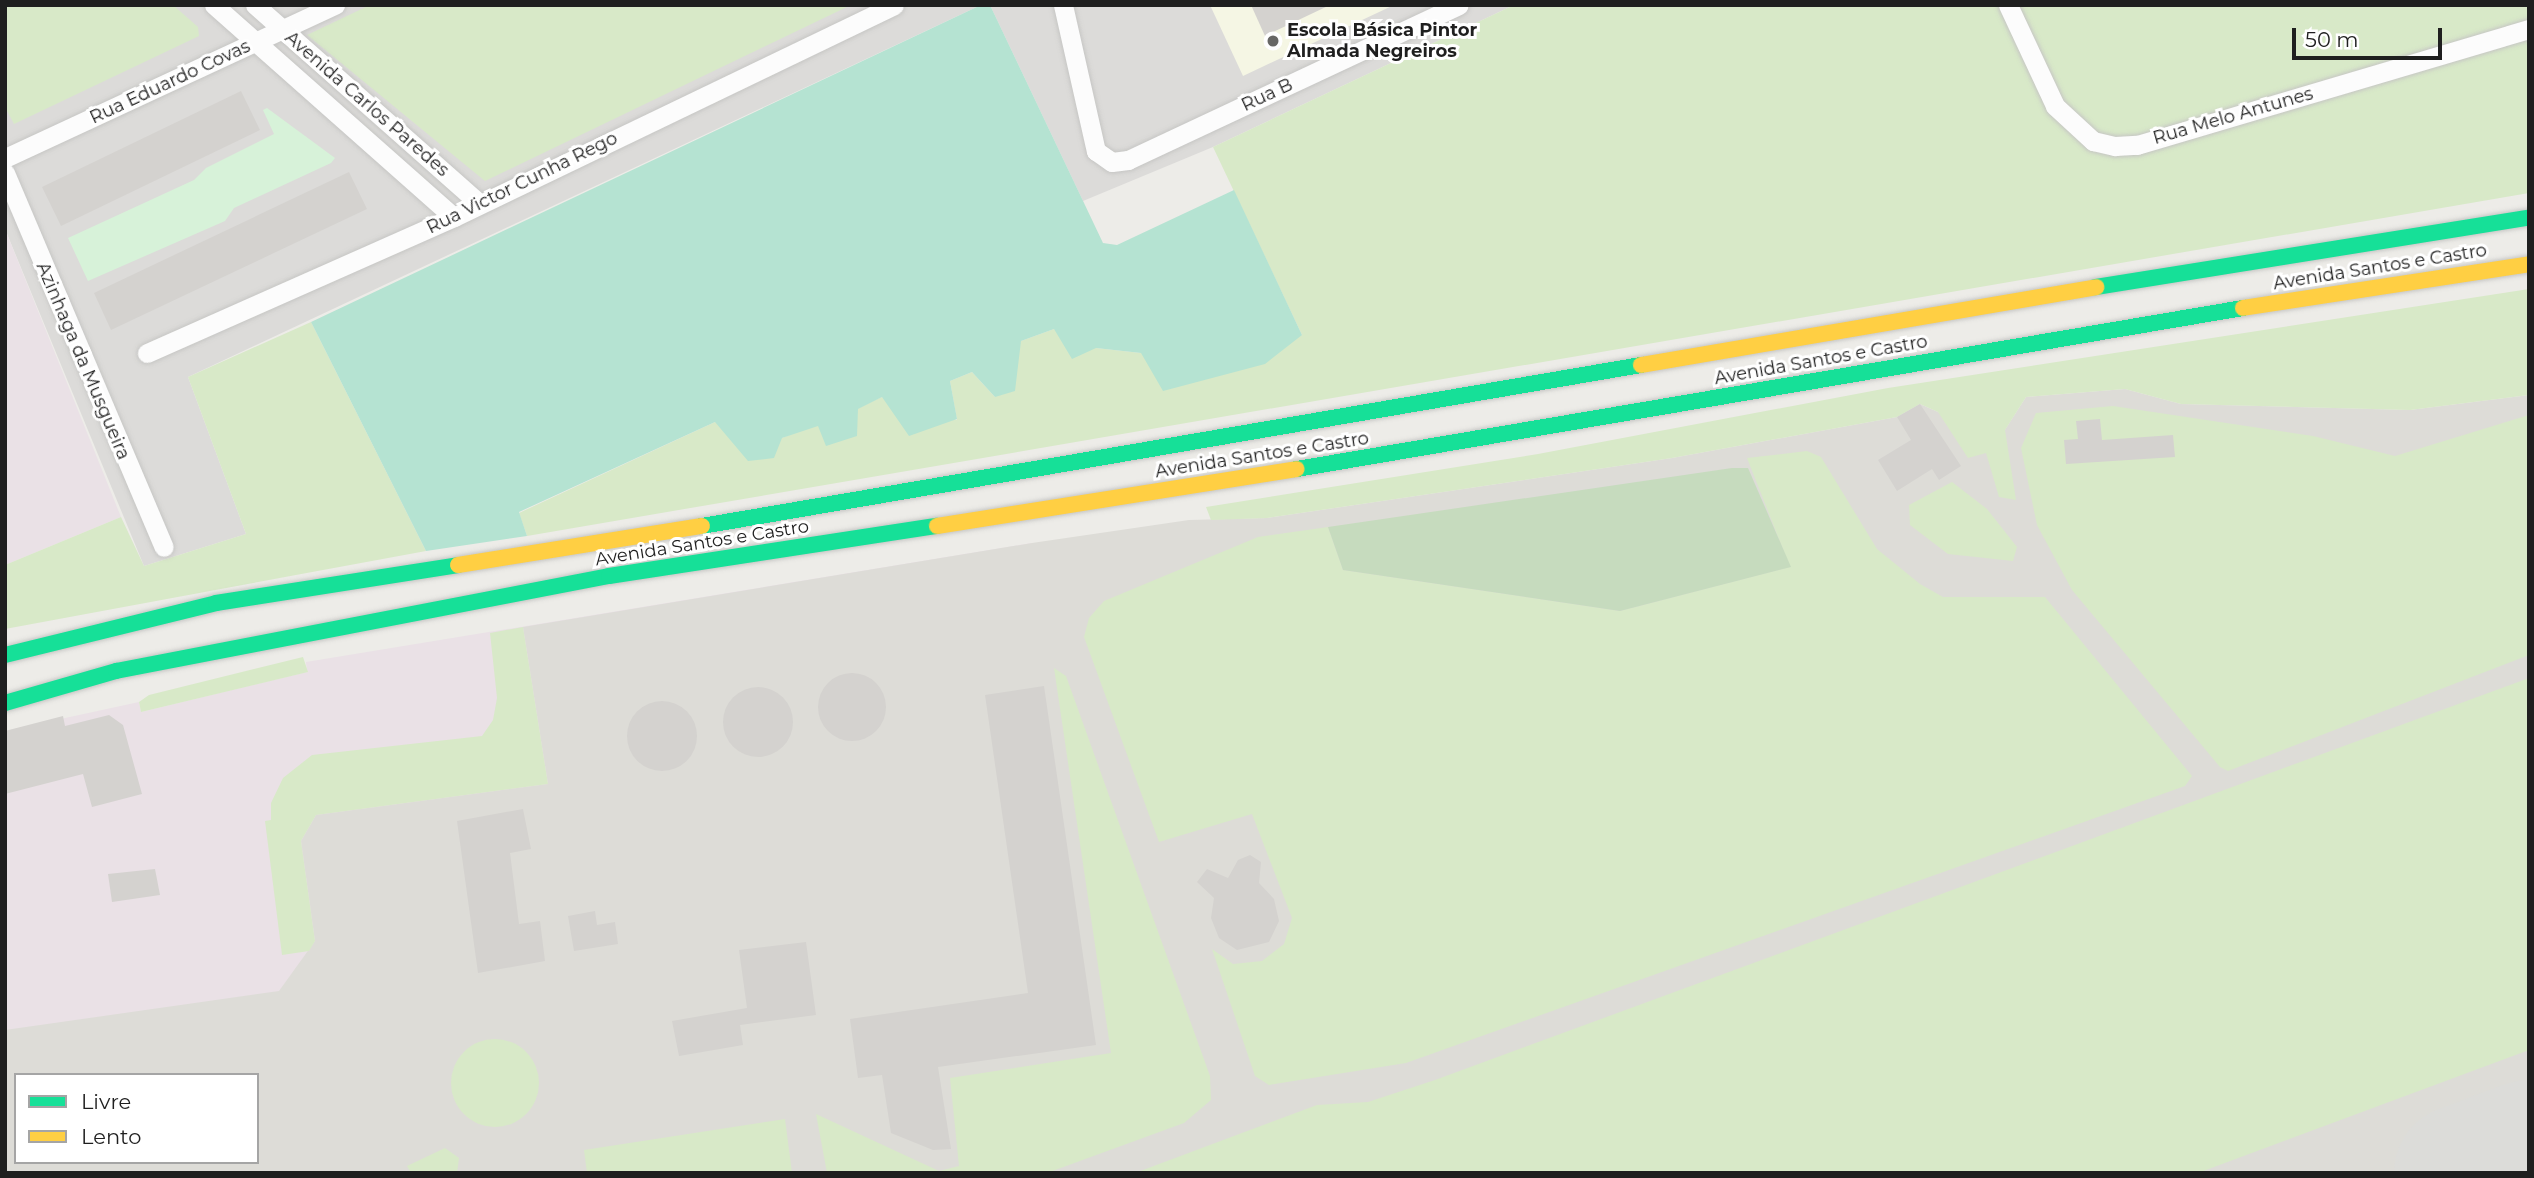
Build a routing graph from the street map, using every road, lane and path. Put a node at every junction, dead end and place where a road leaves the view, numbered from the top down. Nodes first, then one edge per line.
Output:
1 (214, 5) edge
2 (255, 5) edge
3 (335, 5) edge
4 (894, 5) edge
5 (1063, 5) edge
6 (1459, 5) edge
7 (2008, 5) edge
8 (2529, 29) edge
9 (283, 30) junction
10 (256, 43) junction
11 (5, 158) edge
12 (5, 173) edge
13 (479, 203) junction
14 (454, 217) junction
15 (2529, 218) edge
16 (2529, 264) edge
17 (147, 353) dead end
18 (164, 547) dead end
19 (5, 655) edge
20 (5, 703) edge

1 - 10 street, Avenida Carlos Paredes
2 - 9 street, Avenida Carlos Paredes
3 - 9 street, Rua Eduardo Covas
4 - 13 street, Rua Victor Cunha Rego
5 - 6 street, Rua B
7 - 8 street, Rua Melo Antunes
9 - 10 street, Rua Eduardo Covas
9 - 13 street, Avenida Carlos Paredes
10 - 11 street, Rua Eduardo Covas
10 - 14 street, Avenida Carlos Paredes
12 - 18 street, Azinhaga da Musgueira
13 - 14 street, Rua Victor Cunha Rego
14 - 17 street, Rua Victor Cunha Rego
15 - 19 main road, Avenida Santos e Castro
16 - 20 main road, Avenida Santos e Castro

